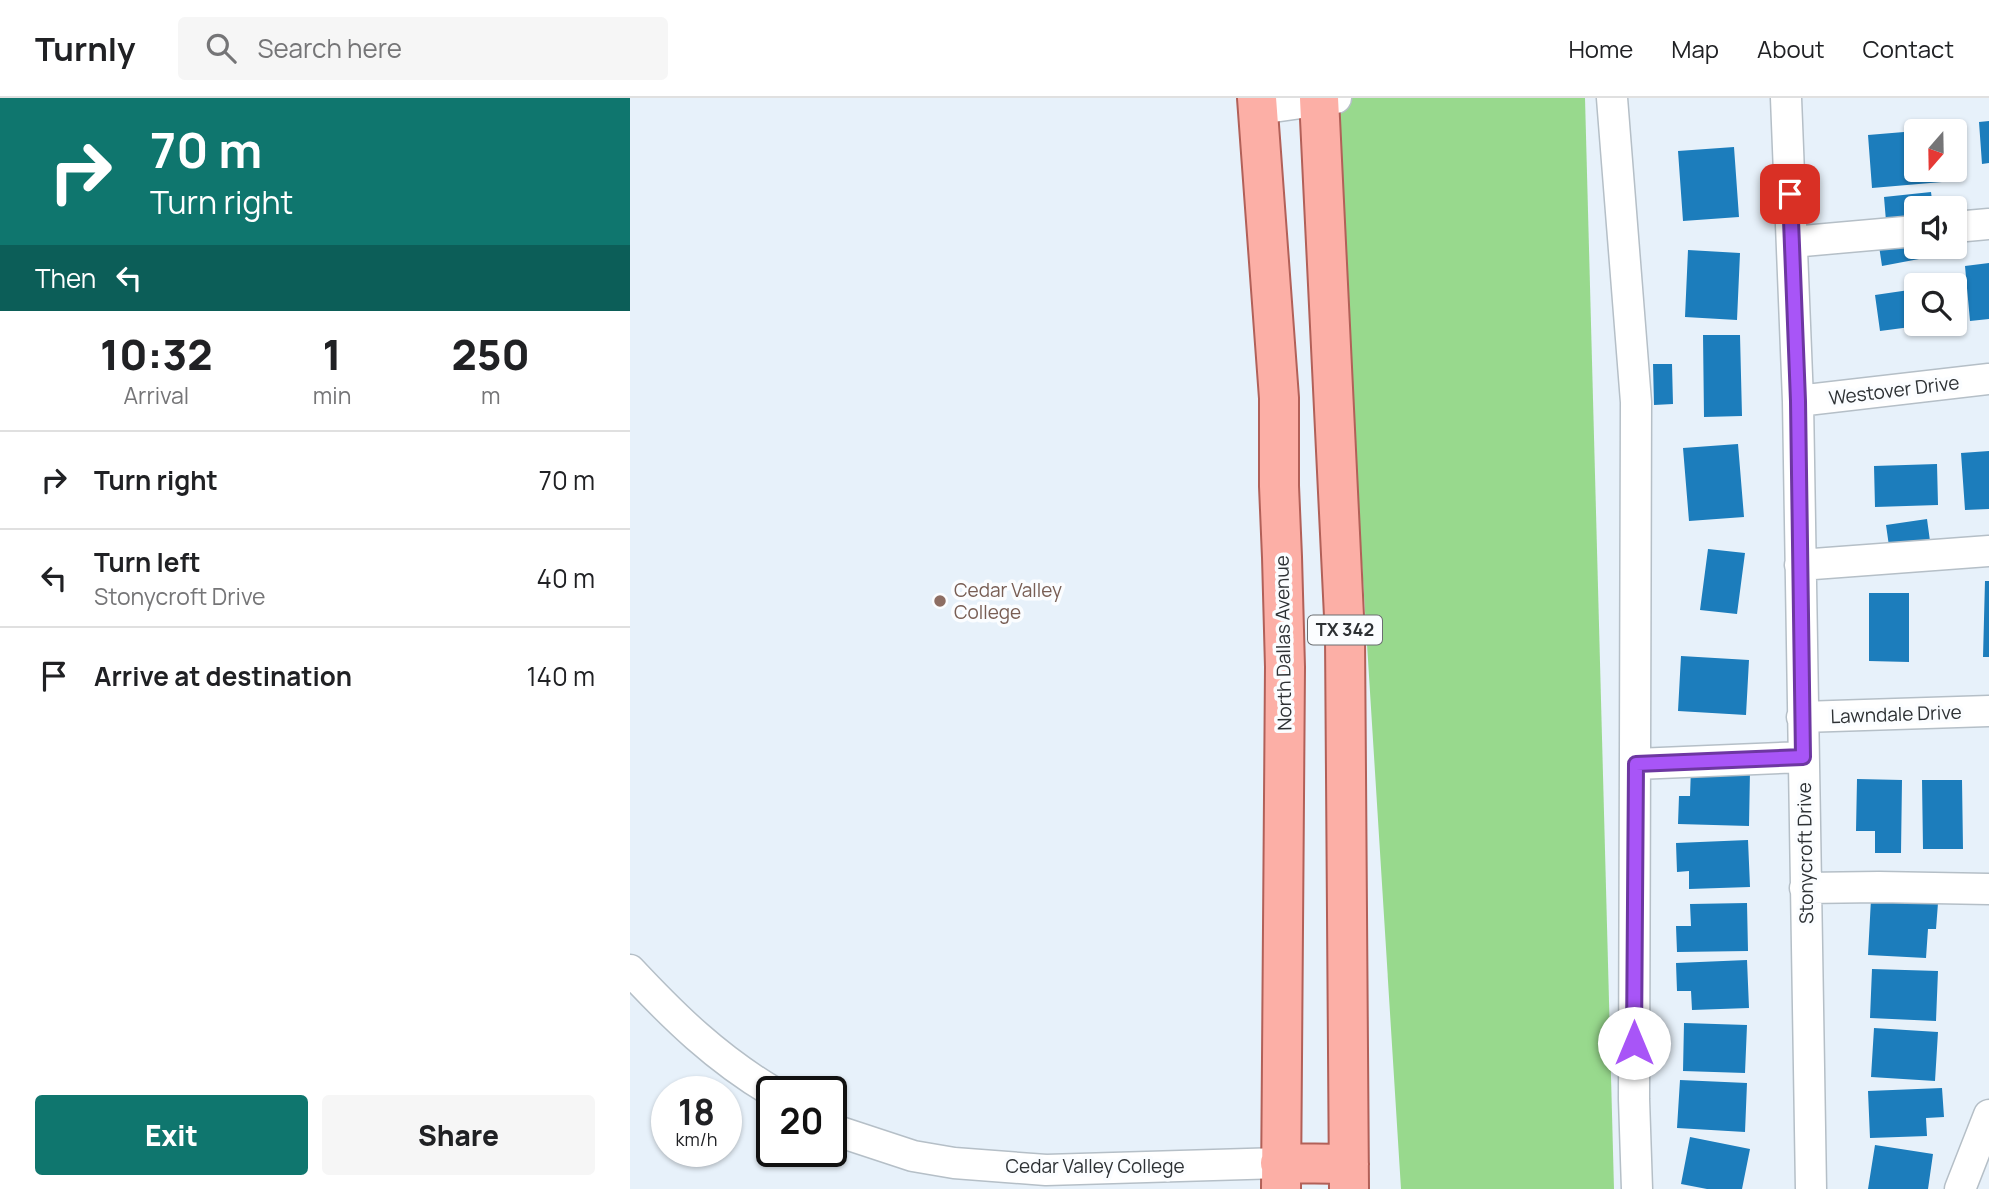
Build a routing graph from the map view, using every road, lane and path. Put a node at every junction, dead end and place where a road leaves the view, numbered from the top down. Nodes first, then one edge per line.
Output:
1 (1325, 98) edge
2 (1612, 98) edge
3 (1786, 98) edge
4 (1257, 104) edge
5 (1989, 224) edge
6 (1967, 226) edge
7 (1904, 232) edge
8 (1792, 242) junction
9 (1989, 379) edge
10 (1798, 401) junction
11 (1989, 551) edge
12 (1800, 565) junction
13 (1989, 711) edge
14 (1802, 717) junction
15 (1803, 757) junction
16 (1636, 764) junction
17 (1805, 888) junction
18 (1989, 889) edge
19 (630, 970) edge
20 (756, 1081) edge
21 (1989, 1115) edge
22 (847, 1134) edge
23 (1280, 1176) edge
24 (1349, 1176) edge
25 (1637, 1189) edge
26 (1811, 1189) edge
27 (1960, 1189) edge

1 - 4 street
1 - 24 main road, TX 342
2 - 16 street
3 - 8 street, Stonycroft Drive
4 - 23 main road, North Dallas Avenue / TX 342
5 - 6 street
7 - 8 street
8 - 10 street, Stonycroft Drive
9 - 10 street, Westover Drive
10 - 12 street, Stonycroft Drive
11 - 12 street
12 - 14 street, Stonycroft Drive
13 - 14 street, Lawndale Drive
14 - 15 street, Stonycroft Drive
15 - 16 street
15 - 17 street, Stonycroft Drive
16 - 25 street
17 - 18 street
17 - 26 street, Stonycroft Drive
19 - 20 street
21 - 27 street
22 - 23 street, Cedar Valley College
23 - 24 main road

